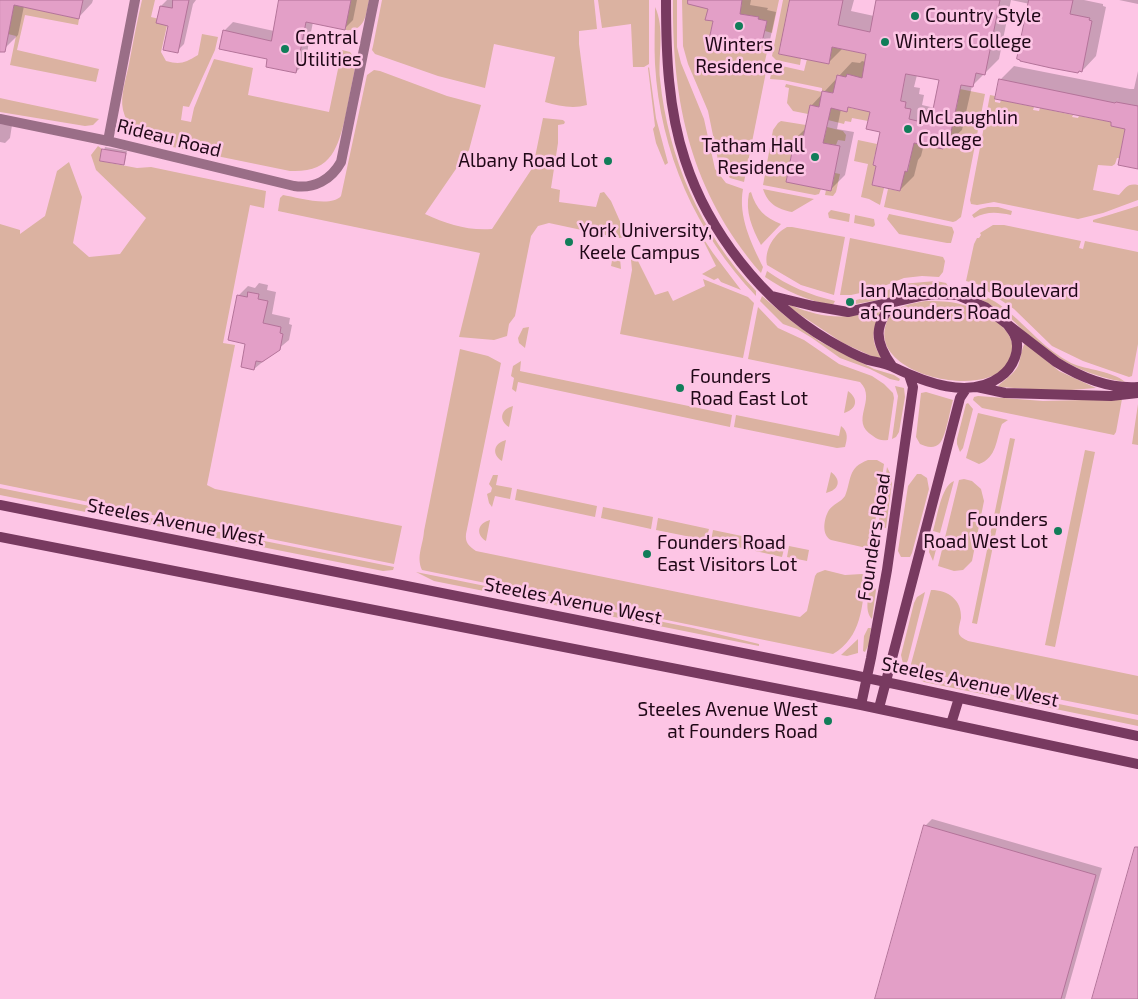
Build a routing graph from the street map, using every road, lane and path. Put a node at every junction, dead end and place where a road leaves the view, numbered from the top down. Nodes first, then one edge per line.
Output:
1 (135, 0) edge
2 (374, 0) edge
3 (666, 0) edge
4 (0, 119) edge
5 (108, 141) junction
6 (771, 295) junction
7 (896, 300) junction
8 (1006, 322) junction
9 (892, 366) junction
10 (909, 375) junction
11 (1138, 386) edge
12 (971, 388) junction
13 (1138, 393) edge
14 (0, 505) edge
15 (0, 538) edge
16 (866, 678) junction
17 (885, 683) junction
18 (959, 698) junction
19 (861, 704) junction
20 (879, 708) junction
21 (951, 724) junction
22 (1138, 736) edge
23 (1138, 764) edge

1 - 5 street
2 - 5 street, Rideau Road
3 - 6 main road
4 - 5 street, Rideau Road
6 - 7 main road
6 - 9 main road
7 - 8 main road
7 - 9 main road
8 - 11 main road
8 - 12 main road
9 - 10 main road
10 - 12 main road
10 - 16 main road, Founders Road
12 - 13 main road
12 - 17 main road
14 - 16 main road, Steeles Avenue West
15 - 19 main road
16 - 17 main road, Steeles Avenue West
16 - 19 main road, Founders Road
17 - 18 main road, Steeles Avenue West
17 - 20 main road
18 - 21 main road
18 - 22 main road, Steeles Avenue West
19 - 20 main road
20 - 21 main road
21 - 23 main road

